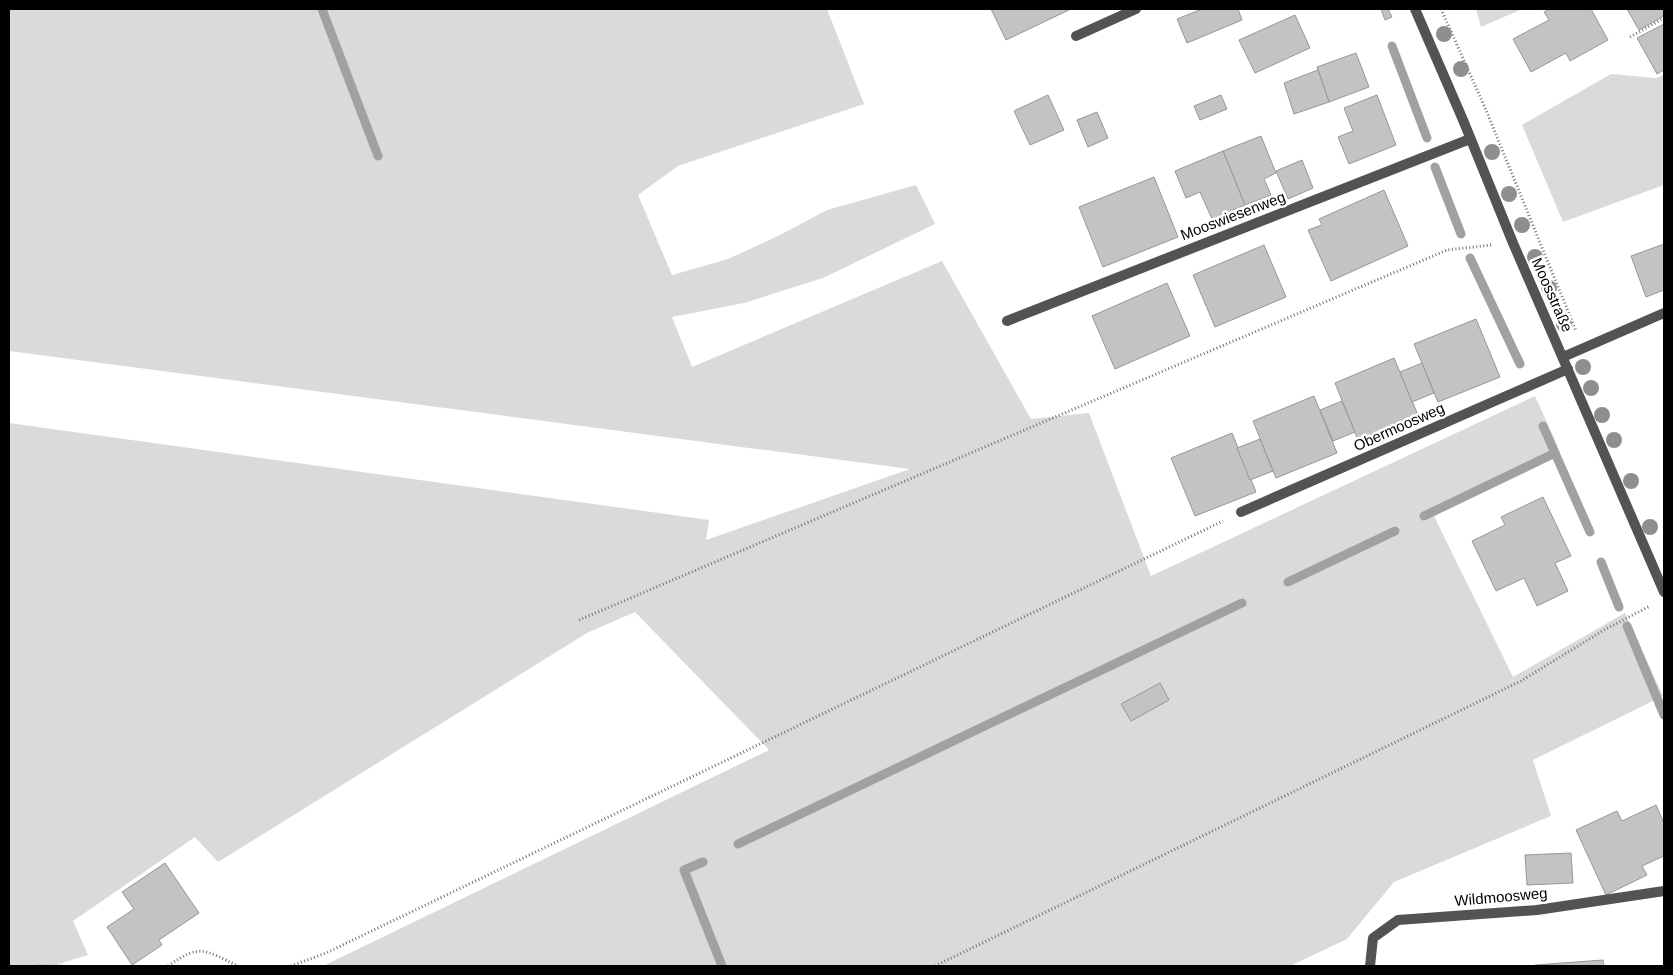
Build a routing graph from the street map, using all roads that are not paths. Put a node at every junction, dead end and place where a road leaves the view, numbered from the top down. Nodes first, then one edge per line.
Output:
1 (1136, 9) edge
2 (1415, 9) edge
3 (1076, 36) dead end
4 (1470, 139) junction
5 (1664, 313) edge
6 (1007, 321) dead end
7 (1563, 357) junction
8 (1568, 369) junction
9 (1241, 512) road end
10 (1664, 592) edge
11 (1664, 891) edge
12 (1370, 966) edge

1 - 3 street
2 - 4 street, Moosstraße
4 - 6 street, Mooswiesenweg
4 - 7 street, Moosstraße
5 - 7 street
7 - 8 street, Moosstraße
8 - 9 street, Obermoosweg
8 - 10 street, Moosstraße
11 - 12 street, Wildmoosweg

